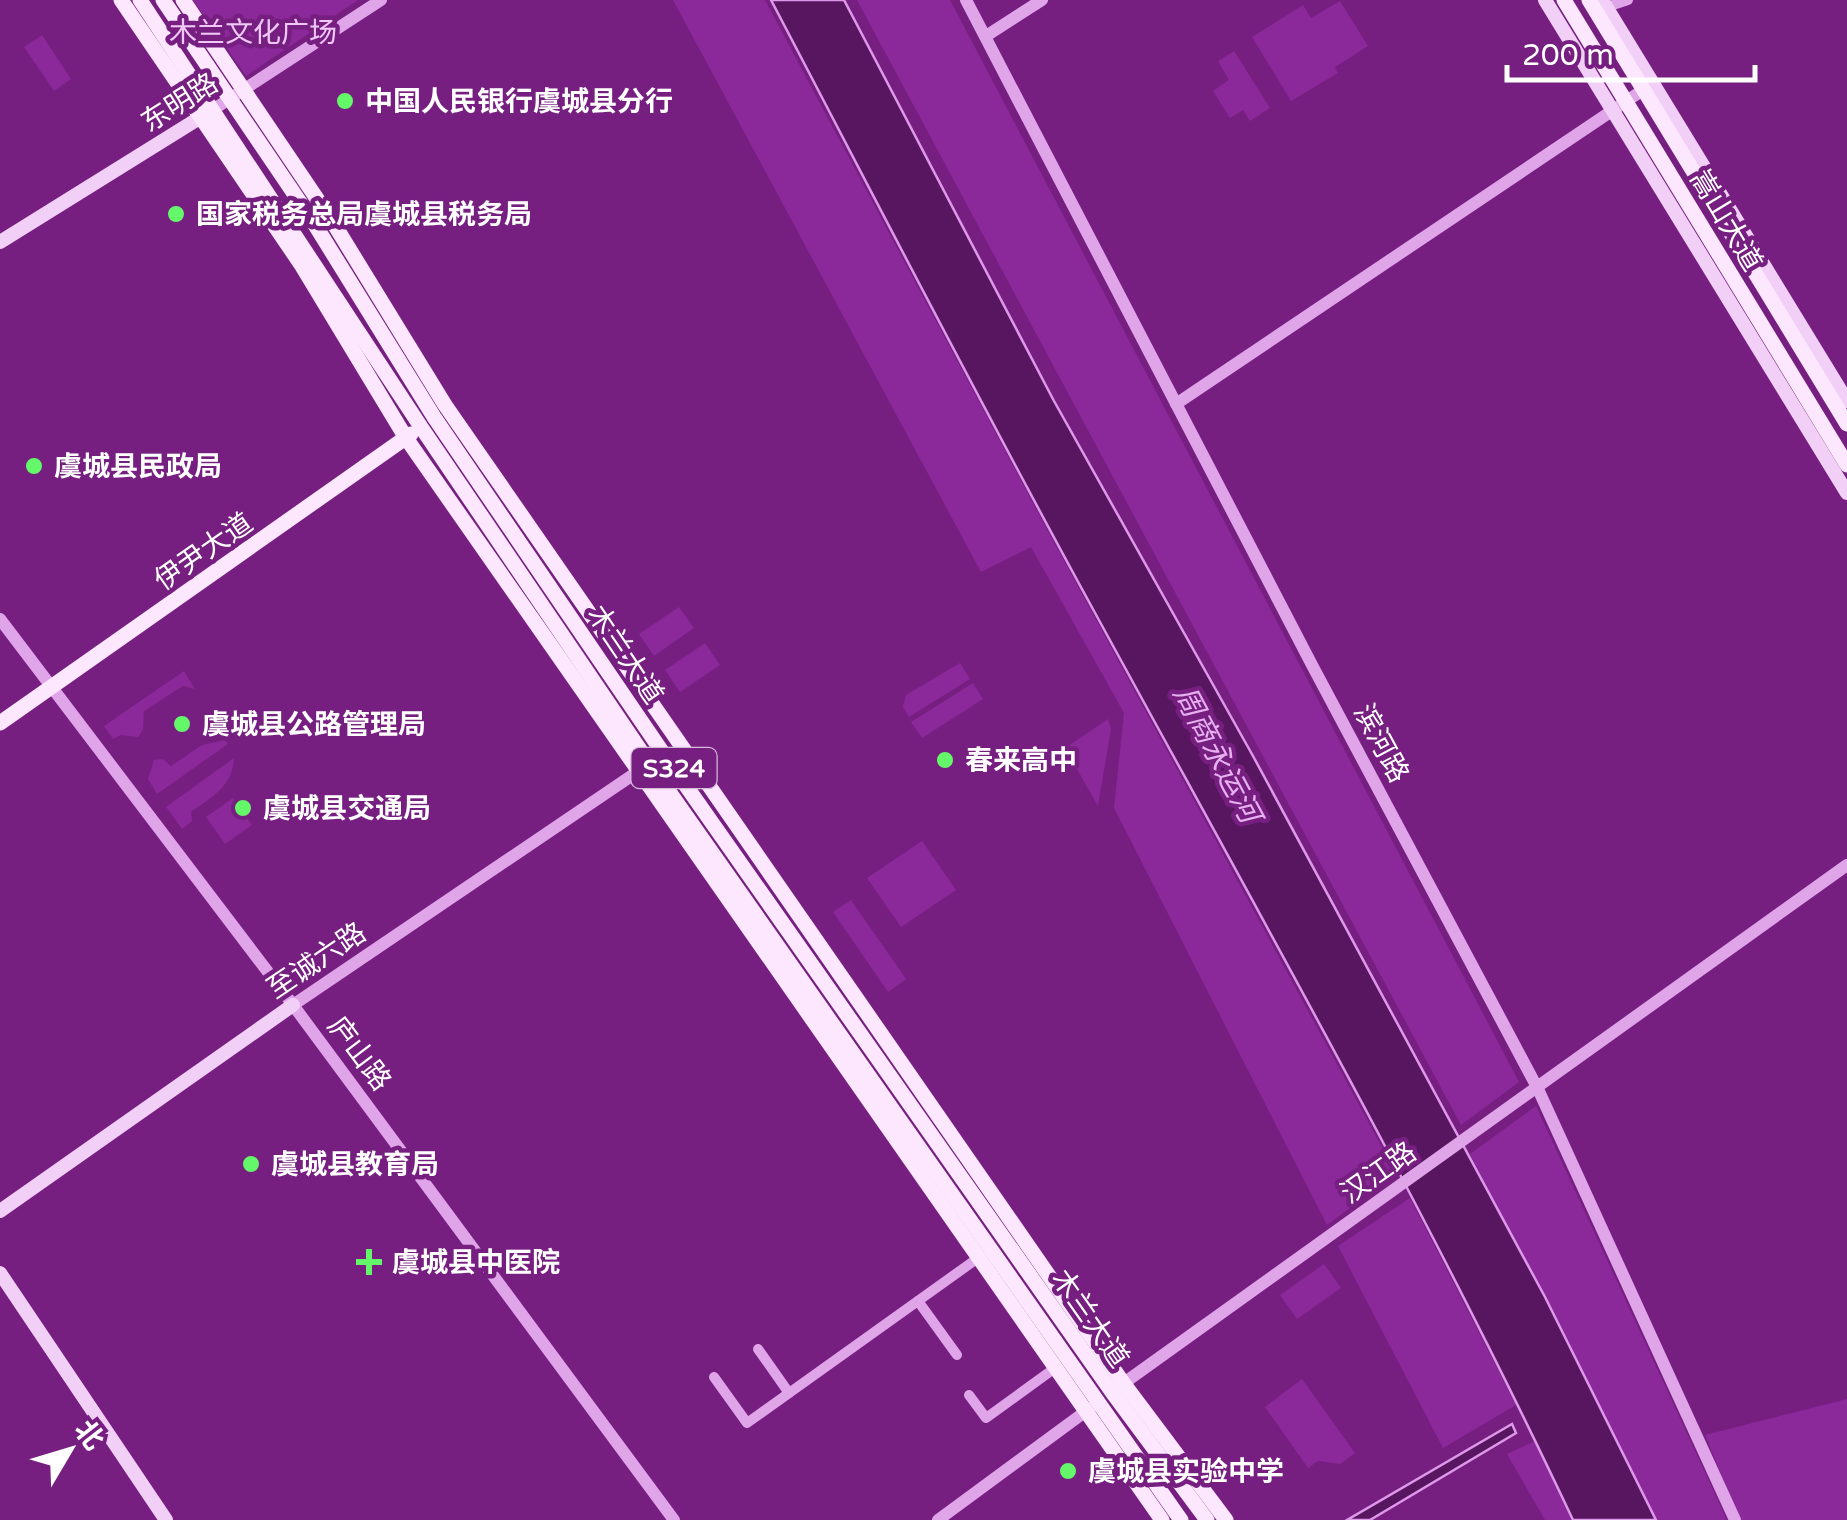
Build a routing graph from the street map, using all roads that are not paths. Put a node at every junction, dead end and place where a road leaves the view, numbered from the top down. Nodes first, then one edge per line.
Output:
1 (121, 0) edge
2 (140, 0) edge
3 (162, 0) edge
4 (183, 0) edge
5 (381, 0) edge
6 (966, 0) edge
7 (1042, 0) edge
8 (1545, 0) edge
9 (1564, 0) edge
10 (1628, 0) edge
11 (1598, 5) edge
12 (986, 36) junction
13 (1643, 90) junction
14 (238, 94) junction
15 (1618, 105) junction
16 (207, 113) junction
17 (0, 242) edge
18 (1847, 401) edge
19 (1176, 404) junction
20 (428, 422) junction
21 (1847, 424) edge
22 (406, 438) junction
23 (1845, 460) edge
24 (1847, 493) edge
25 (0, 619) edge
26 (52, 688) junction
27 (0, 723) edge
28 (664, 753) junction
29 (643, 767) junction
30 (1847, 866) edge
31 (293, 1005) junction
32 (1538, 1089) junction
33 (0, 1211) edge
34 (978, 1258) junction
35 (0, 1273) edge
36 (918, 1301) junction
37 (758, 1349) dead end
38 (956, 1355) dead end
39 (1054, 1368) junction
40 (714, 1377) dead end
41 (1118, 1388) junction
42 (789, 1393) junction
43 (969, 1395) dead end
44 (1092, 1407) junction
45 (166, 1520) edge
46 (674, 1520) edge
47 (938, 1520) edge
48 (1162, 1520) edge
49 (1180, 1520) edge
50 (1207, 1520) edge
51 (1226, 1520) edge
52 (1734, 1520) edge

1 - 16 main road
2 - 16 main road, 木兰大道 / S324
3 - 14 main road, 木兰大道 / S324
4 - 14 main road
5 - 14 street, 东明路
6 - 12 street, 滨河路
7 - 12 street
8 - 15 main road
9 - 15 main road, 嵩山大道
10 - 11 street
11 - 13 main road, 嵩山大道
11 - 18 main road
12 - 19 street, 滨河路
13 - 15 street
13 - 21 main road, 嵩山大道
14 - 16 street, 东明路
14 - 20 main road, 木兰大道 / S324
14 - 41 main road
15 - 19 street
15 - 23 main road, 嵩山大道
15 - 24 main road
16 - 17 main road, 东明路
16 - 20 main road, 木兰大道 / S324
16 - 22 main road
19 - 32 street, 滨河路
20 - 22 main road, 伊尹大道
20 - 28 main road, 木兰大道 / S324
20 - 29 main road, 木兰大道 / S324
22 - 26 main road, 伊尹大道
22 - 29 main road
25 - 26 street, 庐山路
26 - 27 main road, 伊尹大道
26 - 31 street, 庐山路
28 - 29 street, 至诚六路
28 - 41 main road, 木兰大道 / S324
29 - 31 street, 至诚六路
29 - 34 main road
29 - 44 main road, 木兰大道 / S324
30 - 32 street, 汉江路
31 - 33 main road, 至诚六路
31 - 46 street, 庐山路
32 - 41 street, 汉江路
32 - 52 street, 滨河路
34 - 36 street
34 - 39 main road
35 - 45 main road
36 - 38 street
36 - 42 street
37 - 42 street
39 - 43 street
39 - 44 main road
40 - 42 street
41 - 44 street, 汉江路
41 - 50 main road, 木兰大道 / S324
41 - 51 main road
44 - 47 street, 汉江路
44 - 48 main road
44 - 49 main road, 木兰大道 / S324

